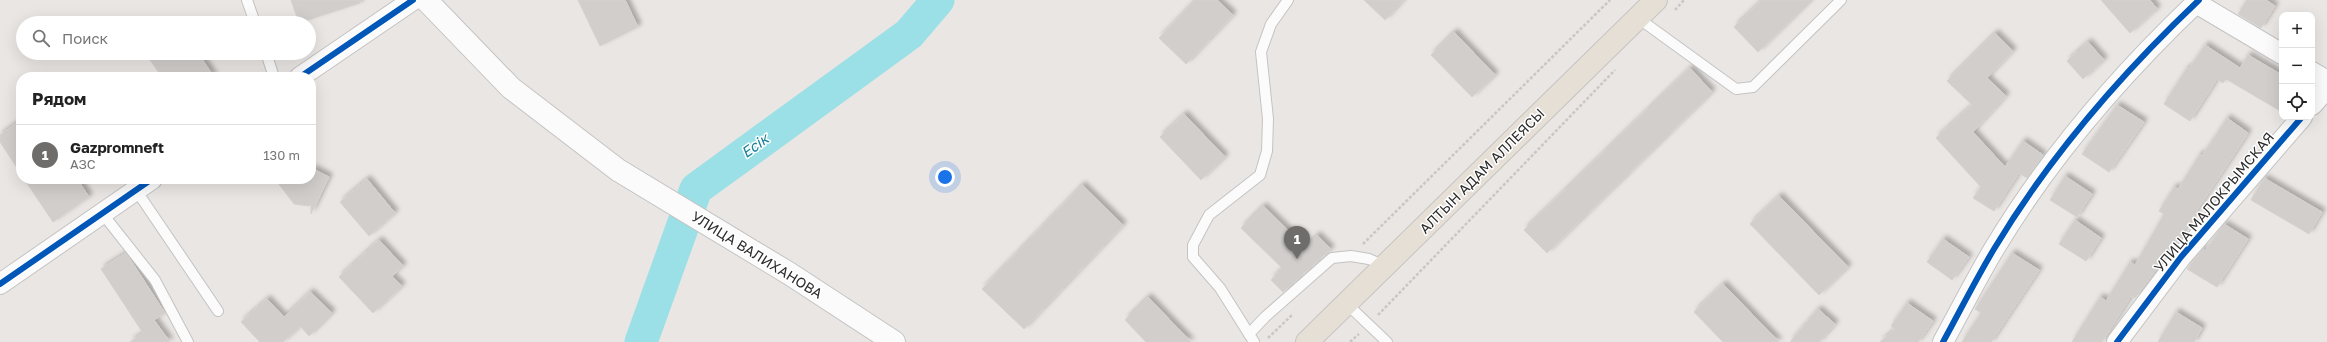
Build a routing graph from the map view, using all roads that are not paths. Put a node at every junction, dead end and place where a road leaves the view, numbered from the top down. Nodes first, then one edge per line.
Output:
1 (247, 0) edge
2 (413, 0) edge
3 (426, 0) edge
4 (1288, 0) edge
5 (1656, 0) edge
6 (1841, 0) edge
7 (2197, 2) edge
8 (253, 16) edge
9 (1647, 24) junction
10 (2279, 52) edge
11 (268, 60) edge
12 (272, 72) edge
13 (307, 72) edge
14 (2315, 74) edge
15 (2327, 81) edge
16 (2327, 88) edge
17 (2315, 102) edge
18 (2299, 120) edge
19 (145, 184) edge
20 (136, 190) junction
21 (102, 213) junction
22 (1386, 266) junction
23 (0, 284) edge
24 (1347, 304) junction
25 (218, 311) dead end
26 (1251, 338) edge
27 (188, 342) edge
28 (894, 342) edge
29 (1307, 342) edge
30 (1387, 342) edge
31 (1943, 342) edge
32 (2117, 342) edge

1 - 8 lane
2 - 13 street
3 - 28 main road, УЛИЦА ВАЛИХАНОВА
4 - 26 lane
5 - 9 main road, АЛТЫН АДАМ АЛЛЕЯСЫ
6 - 9 lane
7 - 10 street
7 - 31 street
9 - 22 main road, АЛТЫН АДАМ АЛЛЕЯСЫ
11 - 12 lane
14 - 15 street
16 - 17 street
18 - 32 street, УЛИЦА МАЛОКРЫМСКАЯ
19 - 20 street
20 - 21 street
20 - 25 lane
21 - 23 street
21 - 27 lane
22 - 24 main road, АЛТЫН АДАМ АЛЛЕЯСЫ
22 - 26 lane
24 - 29 main road, АЛТЫН АДАМ АЛЛЕЯСЫ
24 - 30 lane

